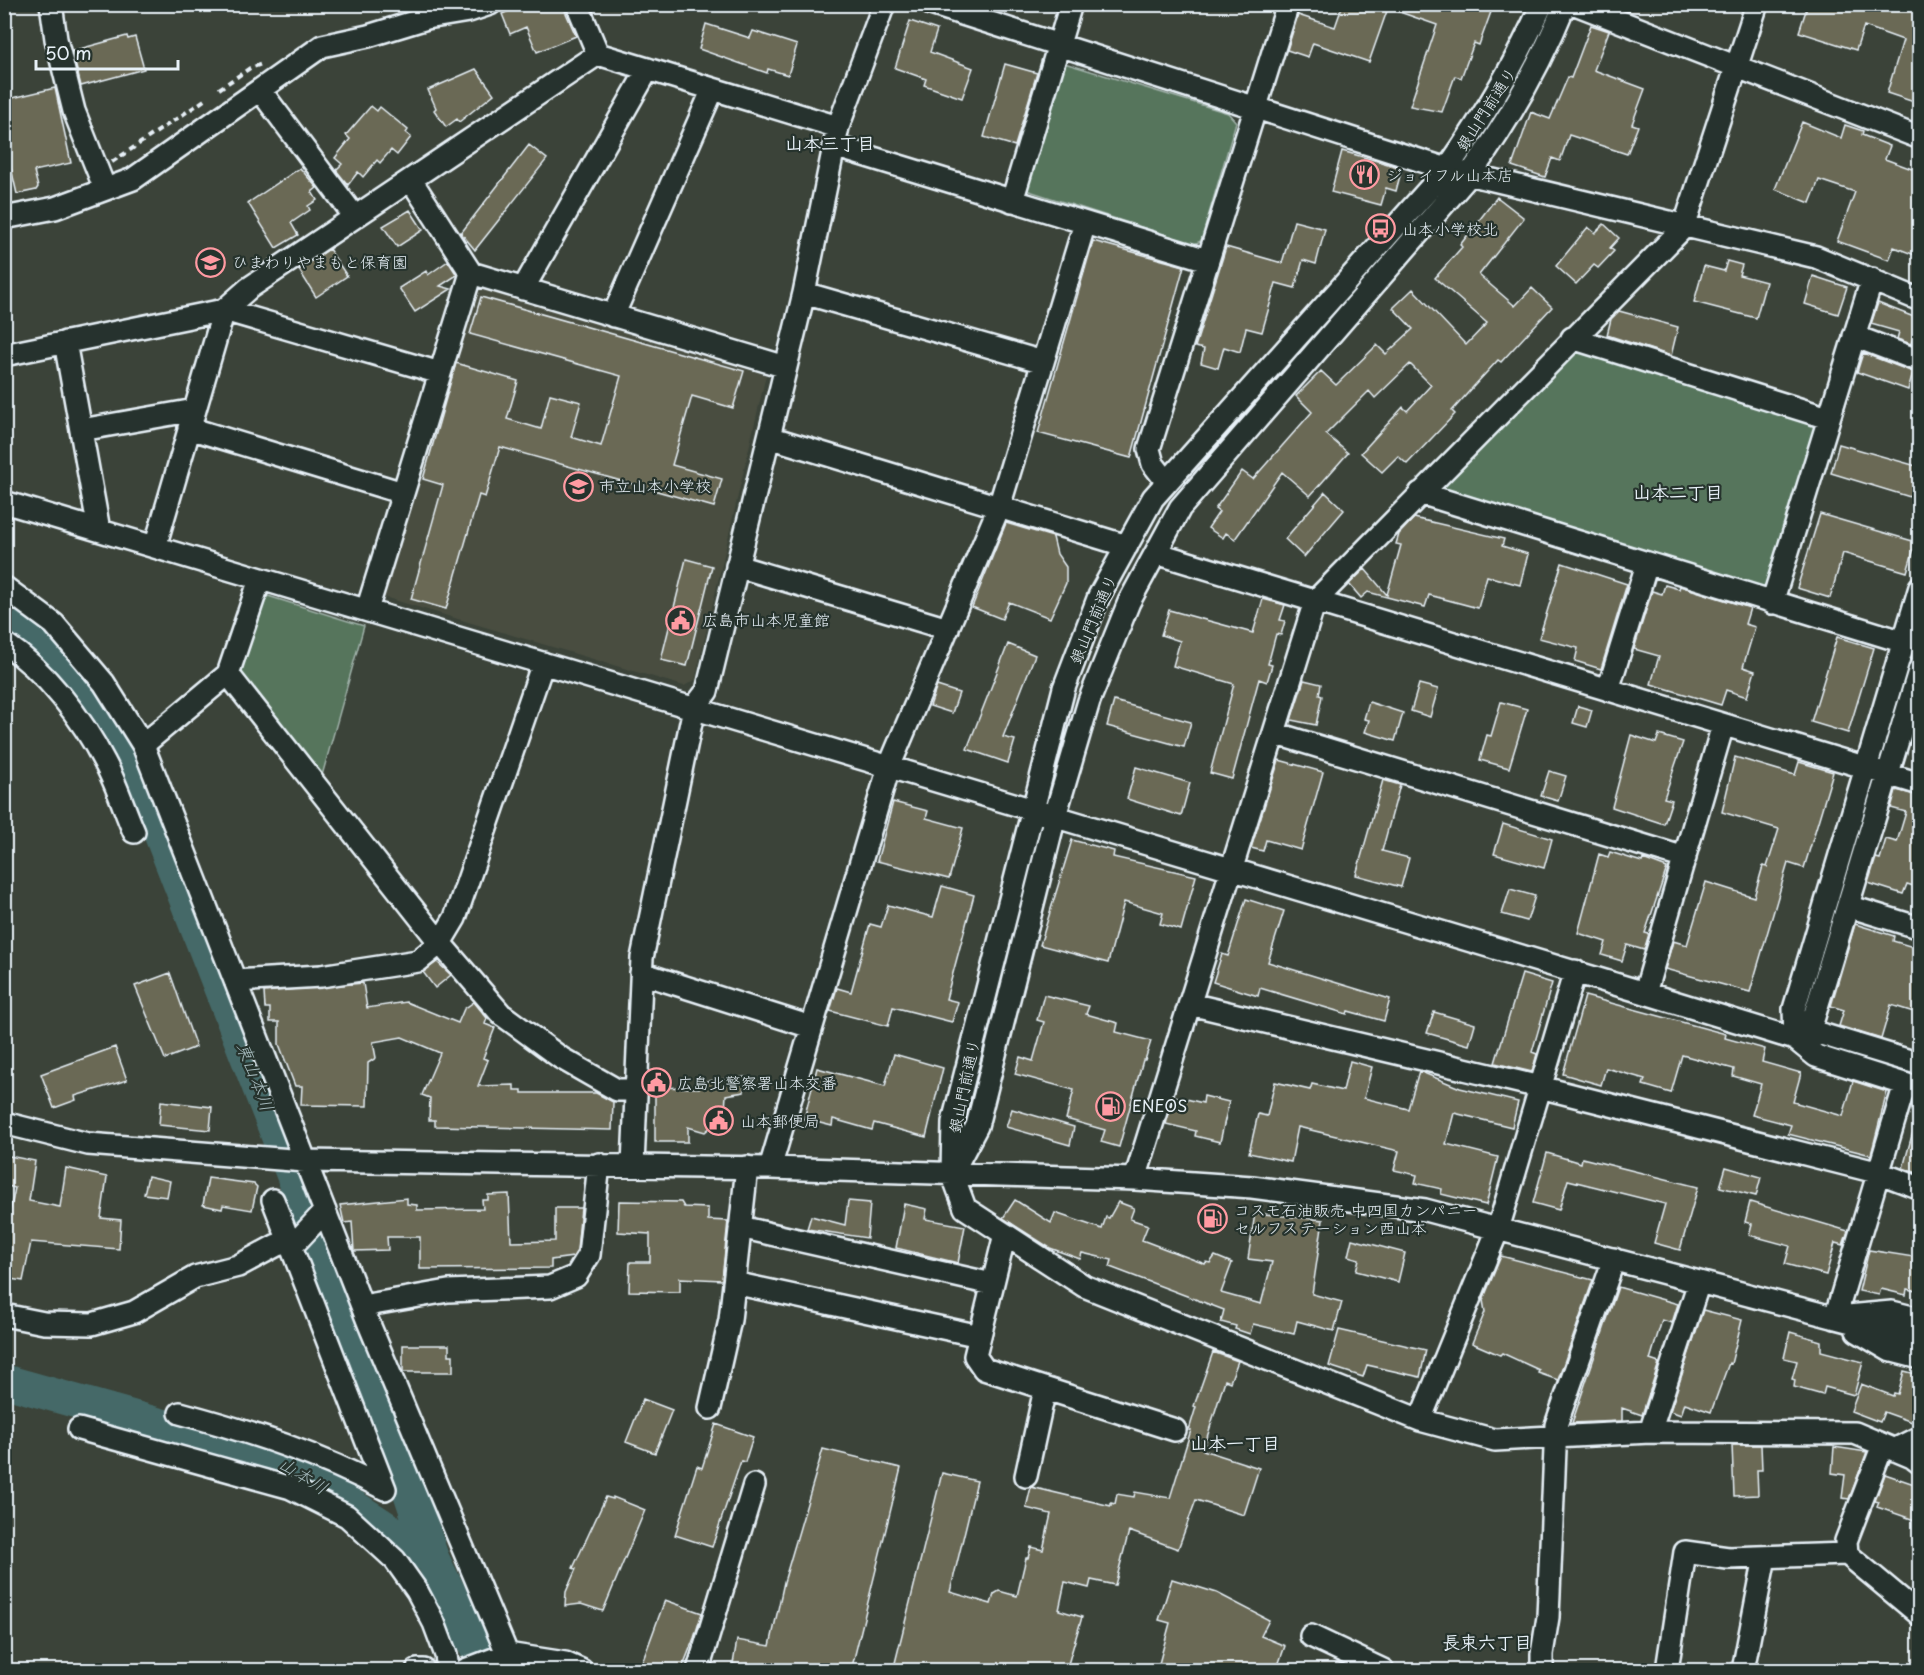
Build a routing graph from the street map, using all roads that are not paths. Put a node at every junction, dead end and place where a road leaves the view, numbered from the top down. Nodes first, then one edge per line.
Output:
1 (51, 4) edge
2 (490, 4) edge
3 (577, 4) edge
4 (884, 4) edge
5 (931, 4) edge
6 (1071, 4) edge
7 (1288, 4) edge
8 (1542, 4) edge
9 (1565, 4) edge
10 (1575, 4) edge
11 (1757, 4) edge
12 (1058, 45) junction
13 (598, 54) junction
14 (1737, 66) junction
15 (648, 69) junction
16 (260, 90) junction
17 (713, 90) junction
18 (1256, 108) junction
19 (836, 137) junction
20 (1920, 138) edge
21 (1447, 169) junction
22 (1471, 173) junction
23 (411, 180) junction
24 (105, 189) junction
25 (1012, 201) junction
26 (355, 217) junction
27 (4, 218) edge
28 (1085, 223) junction
29 (1684, 226) junction
30 (1206, 261) junction
31 (471, 273) junction
32 (1872, 279) junction
33 (523, 289) junction
34 (804, 293) junction
35 (1920, 300) edge
36 (224, 310) junction
37 (613, 315) junction
38 (1854, 336) junction
39 (1572, 338) junction
40 (65, 342) junction
41 (4, 355) edge
42 (1920, 361) edge
43 (1043, 362) junction
44 (786, 367) junction
45 (440, 373) junction
46 (1828, 418) junction
47 (192, 419) junction
48 (81, 430) junction
49 (769, 437) junction
50 (1167, 482) junction
51 (403, 493) junction
52 (1420, 493) junction
53 (4, 502) edge
54 (999, 507) junction
55 (99, 530) junction
56 (1127, 546) junction
57 (155, 547) junction
58 (1156, 553) junction
59 (1647, 564) junction
60 (737, 566) junction
61 (260, 579) junction
62 (4, 587) edge
63 (1920, 587) edge
64 (1315, 601) junction
65 (1772, 603) junction
66 (367, 610) junction
67 (948, 629) junction
68 (1904, 642) junction
69 (4, 643) edge
70 (543, 663) junction
71 (1920, 668) edge
72 (228, 674) junction
73 (1608, 690) junction
74 (694, 708) junction
75 (1723, 725) junction
76 (1274, 733) junction
77 (143, 745) junction
78 (889, 767) junction
79 (1865, 768) junction
80 (1887, 775) junction
81 (1920, 784) edge
82 (1033, 810) junction
83 (1055, 816) junction
84 (134, 832) dead end
85 (1685, 858) junction
86 (1232, 869) junction
87 (1848, 906) junction
88 (1920, 928) edge
89 (440, 943) junction
90 (1575, 971) junction
91 (641, 973) junction
92 (235, 981) junction
93 (1645, 993) junction
94 (1190, 1004) junction
95 (811, 1027) junction
96 (1795, 1039) junction
97 (1920, 1064) edge
98 (1912, 1086) edge
99 (1540, 1087) junction
100 (636, 1090) junction
101 (4, 1123) edge
102 (302, 1161) junction
103 (599, 1164) junction
104 (633, 1165) junction
105 (747, 1167) junction
106 (770, 1168) junction
107 (952, 1173) junction
108 (1880, 1173) junction
109 (1135, 1179) junction
110 (1920, 1188) edge
111 (273, 1200) dead end
112 (325, 1211) junction
113 (740, 1227) junction
114 (1498, 1229) junction
115 (1005, 1234) junction
116 (293, 1241) junction
117 (1614, 1259) junction
118 (1699, 1282) junction
119 (734, 1284) junction
120 (992, 1284) junction
121 (362, 1306) junction
122 (4, 1316) edge
123 (1835, 1318) junction
124 (1920, 1319) edge
125 (980, 1336) junction
126 (1920, 1340) edge
127 (1920, 1358) edge
128 (1045, 1389) junction
129 (710, 1408) dead end
130 (180, 1413) dead end
131 (1420, 1420) junction
132 (79, 1429) dead end
133 (1175, 1430) dead end
134 (1650, 1432) junction
135 (1555, 1437) junction
136 (1920, 1437) edge
137 (1888, 1447) junction
138 (1920, 1463) edge
139 (1026, 1476) dead end
140 (754, 1485) dead end
141 (1847, 1554) junction
142 (1765, 1557) junction
143 (1920, 1615) edge
144 (1311, 1636) dead end
145 (511, 1662) edge
146 (417, 1671) edge
147 (424, 1671) edge
148 (448, 1671) edge
149 (465, 1671) edge
150 (581, 1671) edge
151 (698, 1671) edge
152 (1383, 1671) edge
153 (1542, 1671) edge
154 (1667, 1671) edge
155 (1743, 1671) edge

1 - 24 street
2 - 16 street
3 - 13 street
4 - 19 street
5 - 12 street
6 - 12 street
7 - 18 street
8 - 21 street, 銀山門前通り
9 - 22 street, 銀山門前通り
10 - 14 street
11 - 14 street
12 - 18 street
12 - 25 street
13 - 15 street
13 - 23 street
14 - 20 street
14 - 29 street
15 - 17 street
15 - 33 street
16 - 24 street
16 - 26 street
17 - 19 street
17 - 37 street
18 - 21 street
18 - 30 street
19 - 25 street
19 - 34 street
21 - 22 street
21 - 50 street, 銀山門前通り
22 - 29 street
22 - 58 street, 銀山門前通り
23 - 26 street
23 - 31 street
24 - 27 street
25 - 28 street
26 - 36 street
28 - 30 street
28 - 43 street
29 - 32 street
29 - 39 street
30 - 50 street
31 - 33 street
31 - 45 street
32 - 35 street
32 - 38 street
33 - 37 street
34 - 43 street
34 - 44 street
36 - 40 street
36 - 45 street
36 - 47 street
37 - 44 street
38 - 42 street
38 - 46 street
39 - 46 street
39 - 52 street
40 - 41 street
40 - 48 street
43 - 54 street
44 - 49 street
45 - 51 street
46 - 65 street
47 - 48 street
47 - 51 street
47 - 57 street
48 - 55 street
49 - 54 street
49 - 60 street
50 - 56 street, 銀山門前通り
51 - 66 street
52 - 59 street
52 - 64 street
53 - 55 street
54 - 56 street
54 - 67 street
55 - 57 street
56 - 82 street, 銀山門前通り
57 - 61 street
58 - 64 street
58 - 83 street, 銀山門前通り
59 - 65 street
59 - 73 street
60 - 67 street
60 - 74 street
61 - 66 street
61 - 72 street
62 - 77 street
63 - 68 street
64 - 73 street
64 - 76 street
65 - 68 street
66 - 70 street
67 - 78 street
68 - 79 street
69 - 84 street
70 - 74 street
70 - 89 street
71 - 80 street
72 - 77 street
72 - 89 street
73 - 75 street
74 - 78 street
74 - 91 street
75 - 79 street
75 - 85 street
76 - 85 street
76 - 86 street
77 - 92 street
78 - 82 street
78 - 95 street
79 - 80 street
79 - 96 street
80 - 81 street
80 - 87 street
82 - 83 street
82 - 107 street, 銀山門前通り
83 - 86 street
83 - 107 street, 銀山門前通り
85 - 93 street
86 - 90 street
86 - 94 street
87 - 88 street
87 - 96 street
89 - 92 street
89 - 100 street
90 - 93 street
90 - 99 street
91 - 95 street
91 - 100 street
92 - 102 street
93 - 96 street
94 - 99 street
94 - 109 street
95 - 106 street
96 - 97 street
96 - 98 street
98 - 108 street
99 - 108 street
99 - 114 street
100 - 104 street
101 - 102 street
102 - 103 street
102 - 112 street
103 - 104 street
103 - 121 street
104 - 105 street
105 - 106 street
105 - 113 street
106 - 107 street
107 - 109 street
107 - 115 street
108 - 110 street
108 - 123 street
109 - 114 street
111 - 116 street
112 - 116 street
112 - 121 street
113 - 119 street
113 - 120 street
114 - 117 street
114 - 131 street
115 - 120 street
115 - 131 street
116 - 122 street
116 - 130 street
117 - 118 street
117 - 135 street
118 - 123 street
118 - 134 street
119 - 125 street
119 - 129 street
120 - 125 street
121 - 145 street
123 - 124 street
123 - 126 street
123 - 127 street
125 - 128 street
128 - 133 street
128 - 139 street
131 - 135 street
132 - 148 street
134 - 135 street
134 - 137 street
135 - 153 street
136 - 137 street
137 - 138 street
137 - 141 street
140 - 151 street
141 - 142 street
141 - 143 street
142 - 154 street
142 - 155 street
144 - 152 street
145 - 149 street
145 - 150 street
146 - 147 street

